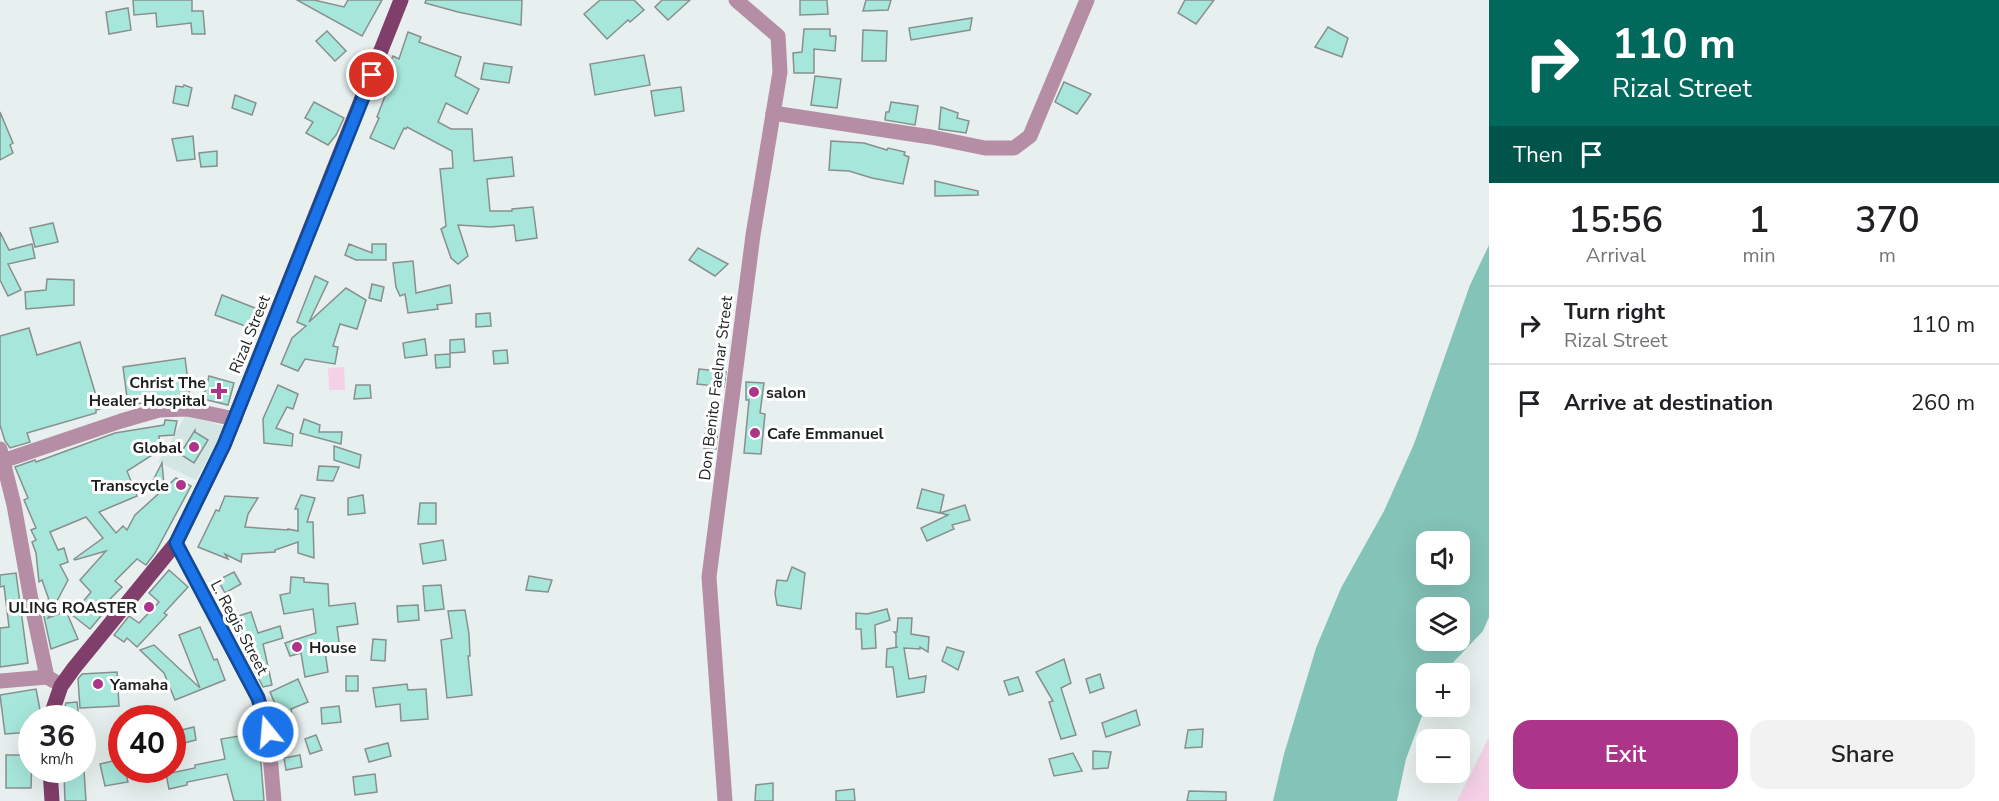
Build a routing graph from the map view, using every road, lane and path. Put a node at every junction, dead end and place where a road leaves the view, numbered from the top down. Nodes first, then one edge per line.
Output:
1 (401, 0) edge
2 (736, 0) edge
3 (1087, 0) edge
4 (773, 112) junction
5 (235, 419) junction
6 (1, 458) edge
7 (176, 543) junction
8 (47, 677) junction
9 (0, 681) edge
10 (61, 686) junction
11 (54, 705) edge
12 (51, 783) edge
13 (52, 801) edge
14 (274, 801) edge
15 (724, 801) edge

1 - 5 main road, Rizal Street
2 - 4 street, Don Benito Faelnar Street
3 - 4 street
4 - 15 street, Don Benito Faelnar Street
5 - 6 street
5 - 7 main road, Rizal Street
6 - 8 street
7 - 10 main road, Rizal Street
7 - 14 street, L. Regis Street
8 - 9 street
8 - 10 street
10 - 11 main road, Rizal Street
12 - 13 main road

